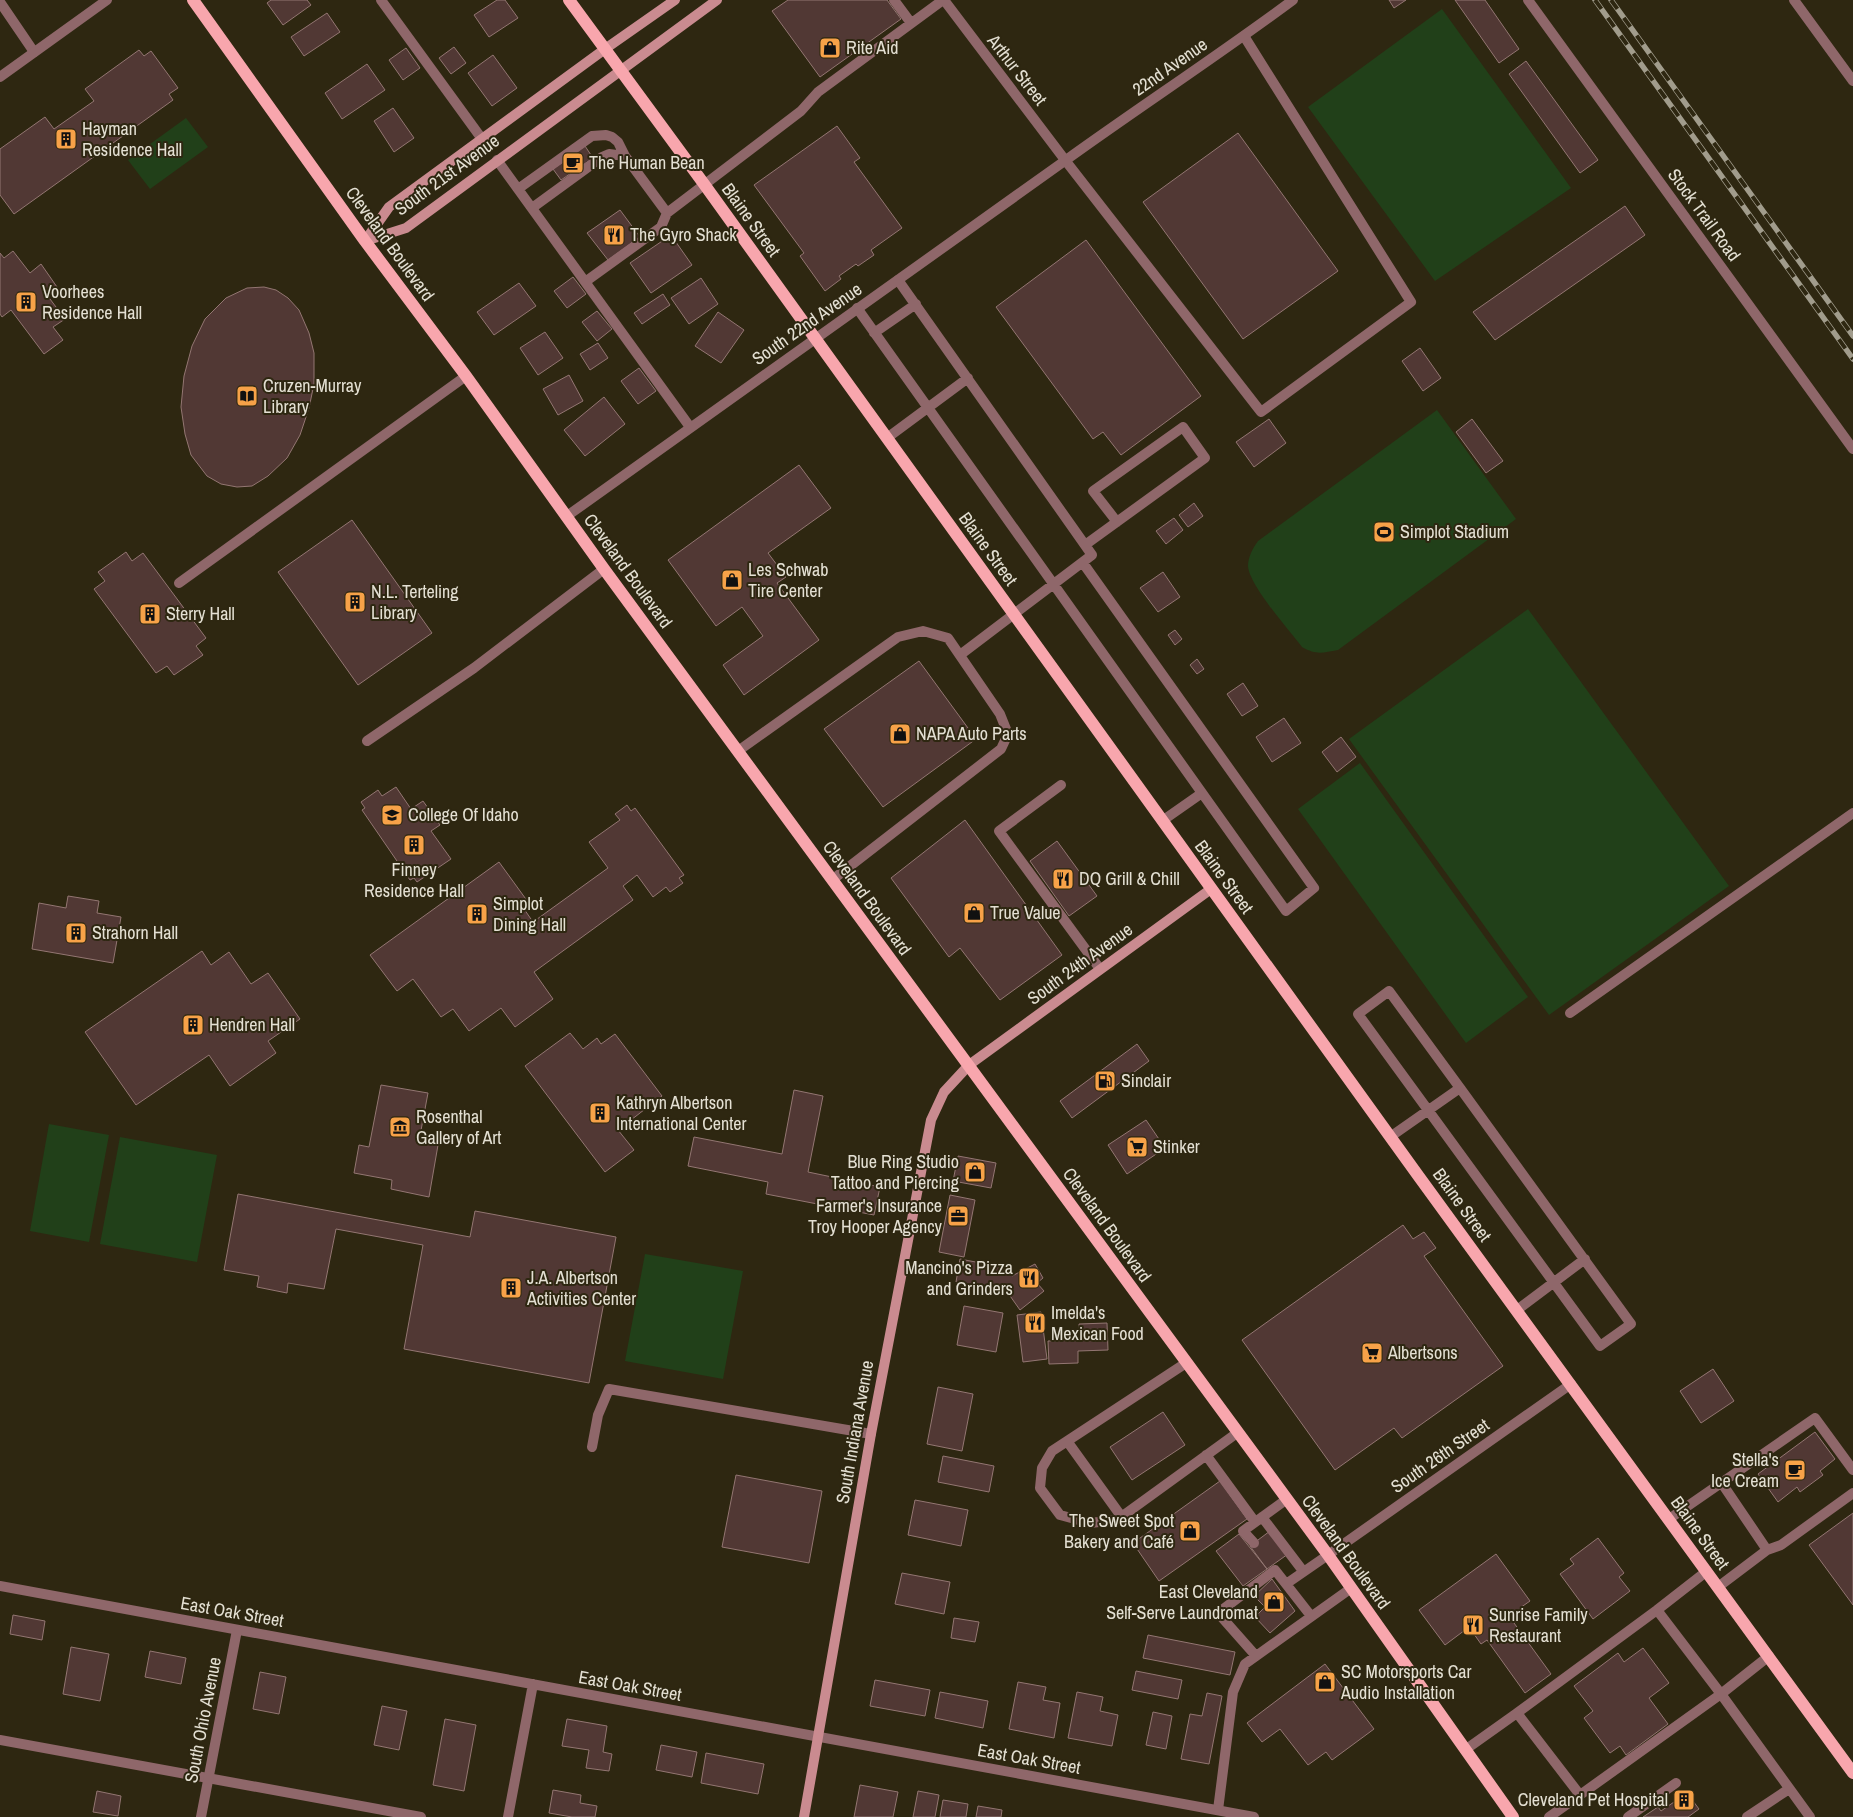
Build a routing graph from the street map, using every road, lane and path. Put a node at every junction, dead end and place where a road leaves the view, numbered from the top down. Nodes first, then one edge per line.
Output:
1 (108, 0) edge
2 (193, 0) edge
3 (381, 0) edge
4 (569, 0) edge
5 (676, 0) edge
6 (717, 0) edge
7 (894, 0) edge
8 (943, 0) edge
9 (1293, 0) edge
10 (1528, 0) edge
11 (1794, 0) edge
12 (0, 2) edge
13 (911, 24) junction
14 (1244, 36) junction
15 (605, 49) junction
16 (34, 52) junction
17 (620, 70) junction
18 (0, 77) edge
19 (1853, 81) edge
20 (482, 139) junction
21 (625, 156) junction
22 (497, 160) junction
23 (1066, 160) junction
24 (704, 184) junction
25 (518, 189) junction
26 (532, 208) junction
27 (666, 213) junction
28 (365, 241) junction
29 (898, 280) junction
30 (585, 282) junction
31 (916, 304) junction
32 (857, 308) junction
33 (874, 332) junction
34 (815, 338) junction
35 (466, 376) junction
36 (968, 378) junction
37 (928, 408) junction
38 (690, 427) junction
39 (886, 438) junction
40 (1853, 449) edge
41 (567, 516) junction
42 (1116, 522) junction
43 (1085, 545) junction
44 (1083, 563) junction
45 (604, 569) junction
46 (180, 583) dead end
47 (1054, 585) junction
48 (1014, 615) junction
49 (960, 655) junction
50 (367, 741) dead end
51 (738, 751) junction
52 (1061, 785) dead end
53 (1202, 793) junction
54 (1853, 813) edge
55 (1162, 821) junction
56 (832, 880) junction
57 (1211, 889) junction
58 (1100, 970) junction
59 (1570, 1012) dead end
60 (969, 1065) junction
61 (1460, 1088) junction
62 (1428, 1110) junction
63 (1390, 1137) junction
64 (1585, 1259) junction
65 (1554, 1282) junction
66 (1517, 1310) junction
67 (1186, 1363) junction
68 (1571, 1384) junction
69 (1237, 1433) junction
70 (871, 1434) junction
71 (1067, 1442) junction
72 (592, 1447) dead end
73 (1206, 1455) junction
74 (1853, 1470) edge
75 (1721, 1482) junction
76 (1853, 1493) edge
77 (1286, 1499) junction
78 (1121, 1516) junction
79 (1669, 1519) junction
80 (1258, 1520) junction
81 (1254, 1543) dead end
82 (1768, 1550) junction
83 (1328, 1555) junction
84 (1303, 1571) junction
85 (1707, 1571) junction
86 (1286, 1584) junction
87 (0, 1586) edge
88 (1718, 1587) junction
89 (1350, 1588) junction
90 (1658, 1610) junction
91 (1311, 1616) junction
92 (237, 1630) junction
93 (1256, 1656) junction
94 (1769, 1656) junction
95 (533, 1684) junction
96 (1721, 1694) junction
97 (1517, 1714) junction
98 (818, 1737) junction
99 (0, 1740) edge
100 (1465, 1750) junction
101 (1853, 1774) edge
102 (208, 1778) junction
103 (1676, 1783) dead end
104 (1789, 1789) junction
105 (1580, 1795) junction
106 (1218, 1810) junction
107 (201, 1817) edge
108 (421, 1817) edge
109 (508, 1817) edge
110 (804, 1817) edge
111 (1254, 1817) edge
112 (1513, 1817) edge
113 (1549, 1817) edge
114 (1628, 1817) edge
115 (1747, 1817) edge
116 (1810, 1817) edge

1 - 16 street
2 - 28 main road, Cleveland Boulevard
3 - 20 street
4 - 15 main road, Blaine Street
5 - 15 main road, South 21st Avenue
6 - 17 main road, South 21st Avenue
7 - 13 street
8 - 13 street
8 - 23 street, Arthur Street
9 - 14 street, 22nd Avenue
10 - 40 street, Stock Trail Road
11 - 19 street
12 - 16 street
13 - 24 street
14 - 23 street, 22nd Avenue
14 - 23 street, Arthur Street
15 - 17 main road, Blaine Street
15 - 20 main road, South 21st Avenue
16 - 18 street
17 - 22 main road, South 21st Avenue
17 - 24 main road, Blaine Street
20 - 28 main road, South 21st Avenue
21 - 25 street
21 - 26 street
21 - 27 street
22 - 25 street
22 - 28 main road, South 21st Avenue
23 - 29 street, South 22nd Avenue
24 - 27 street
24 - 34 main road, Blaine Street
25 - 26 street
26 - 30 street
27 - 30 street
28 - 35 main road, Cleveland Boulevard
29 - 31 street
29 - 32 street, South 22nd Avenue
30 - 38 street
31 - 33 street
31 - 36 street
32 - 33 street
32 - 34 street, South 22nd Avenue
33 - 37 street
34 - 38 street, South 22nd Avenue
34 - 39 main road, Blaine Street
35 - 41 main road, Cleveland Boulevard
35 - 46 street
36 - 37 street
36 - 43 street
37 - 39 street
37 - 47 street
38 - 41 street, South 22nd Avenue
39 - 48 main road, Blaine Street
41 - 45 main road, Cleveland Boulevard
42 - 42 street
42 - 43 street
43 - 44 street
44 - 47 street
44 - 53 street
45 - 50 street
45 - 51 main road, Cleveland Boulevard
47 - 48 street
47 - 53 street
48 - 49 street
48 - 55 main road, Blaine Street
49 - 51 street
49 - 56 street
51 - 56 main road, Cleveland Boulevard
52 - 58 street
53 - 55 street
54 - 59 street
55 - 57 main road, Blaine Street
56 - 60 main road, Cleveland Boulevard
57 - 58 main road, South 24th Avenue
57 - 63 main road, Blaine Street
58 - 60 main road, South 24th Avenue
60 - 67 main road, Cleveland Boulevard
60 - 70 main road, South Indiana Avenue
61 - 62 street
61 - 62 street
61 - 64 street
62 - 63 street
62 - 65 street
63 - 66 main road, Blaine Street
64 - 65 street
64 - 65 street
65 - 66 street
66 - 68 main road, Blaine Street
67 - 69 main road, Cleveland Boulevard
67 - 71 street
68 - 79 main road, Blaine Street
68 - 83 street, South 26th Street
69 - 73 street
69 - 77 main road, Cleveland Boulevard
70 - 72 street
70 - 98 main road, South Indiana Avenue
71 - 78 street
71 - 78 street
73 - 78 street
73 - 80 street
74 - 75 street
75 - 79 street
75 - 82 street
76 - 82 street
77 - 80 street
77 - 83 main road, Cleveland Boulevard
79 - 85 main road, Blaine Street
80 - 81 street
80 - 84 street
82 - 88 street
83 - 84 street, South 26th Street
83 - 89 main road, Cleveland Boulevard
84 - 86 street, South 26th Street
85 - 88 main road, Blaine Street
85 - 90 street
86 - 91 street
86 - 93 street
87 - 92 street, East Oak Street
88 - 94 main road, Blaine Street
89 - 91 street
89 - 100 main road, Cleveland Boulevard
90 - 96 street
90 - 97 street
91 - 93 street
92 - 95 street, East Oak Street
92 - 102 street, South Ohio Avenue
93 - 106 street
94 - 96 street
94 - 101 main road, Blaine Street
95 - 98 street, East Oak Street
95 - 109 street
96 - 104 street
96 - 105 street
97 - 100 street
97 - 105 street
98 - 106 street, East Oak Street
98 - 110 main road, South Indiana Avenue
99 - 102 street
100 - 112 main road, Cleveland Boulevard
102 - 107 street, South Ohio Avenue
102 - 108 street
103 - 114 street
104 - 115 street
104 - 116 street
105 - 113 street
106 - 111 street, East Oak Street

